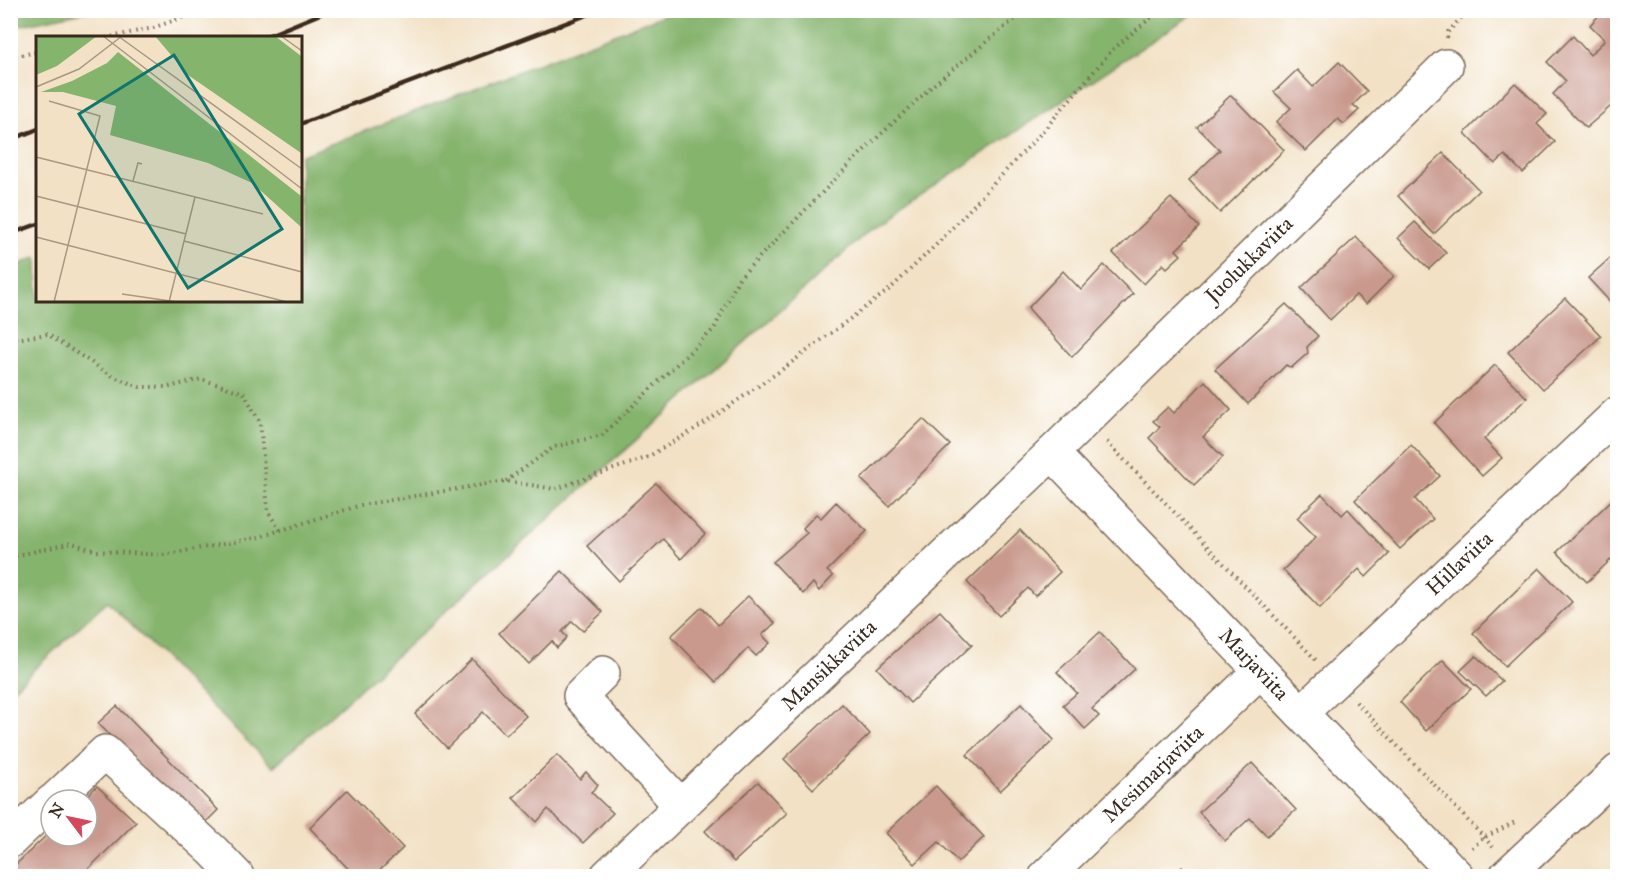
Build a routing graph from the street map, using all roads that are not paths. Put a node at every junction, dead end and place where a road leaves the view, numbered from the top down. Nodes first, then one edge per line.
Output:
1 (1446, 66) dead end
2 (1617, 413) edge
3 (1052, 453) junction
4 (1260, 671) junction
5 (603, 673) dead end
6 (1301, 713) junction
7 (1617, 771) edge
8 (66, 788) edge
9 (681, 806) junction
10 (39, 813) edge
11 (10, 841) edge
12 (1511, 872) edge
13 (237, 876) edge
14 (607, 876) edge
15 (1046, 876) edge
16 (1457, 876) edge

1 - 3 street, Juolukkaviita
2 - 6 street, Hillaviita
3 - 4 street, Marjaviita
3 - 9 street, Mansikkaviita
4 - 6 street, Marjaviita
4 - 15 street, Mesimarjaviita
5 - 9 street
6 - 16 street, Marjaviita
7 - 12 street
8 - 13 street
9 - 14 street, Mansikkaviita
10 - 11 street

